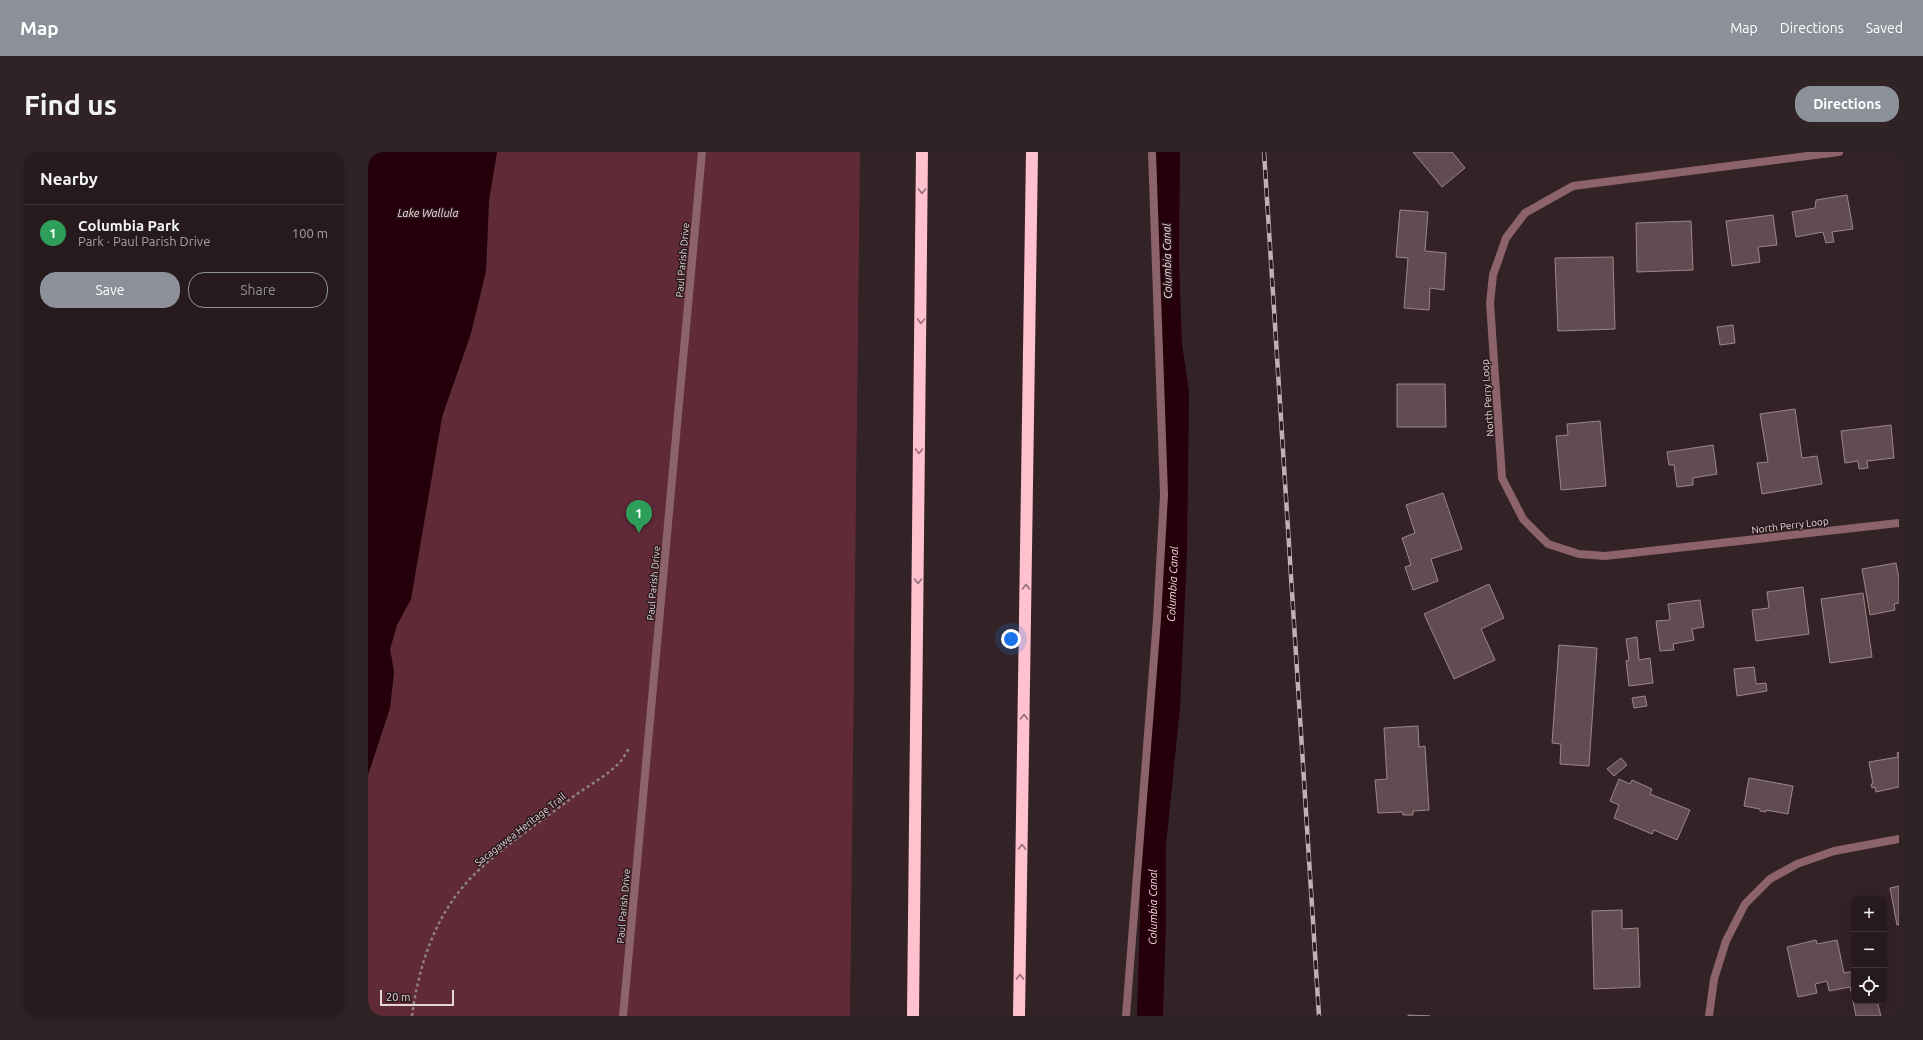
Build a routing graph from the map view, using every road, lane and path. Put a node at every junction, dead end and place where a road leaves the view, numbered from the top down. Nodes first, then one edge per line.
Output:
1 (702, 152) edge
2 (922, 152) edge
3 (1032, 152) edge
4 (1152, 152) edge
5 (1839, 152) edge
6 (1899, 523) edge
7 (651, 719) junction
8 (1899, 839) edge
9 (412, 1016) edge
10 (623, 1016) edge
11 (913, 1016) edge
12 (1019, 1016) edge
13 (1126, 1016) edge
14 (1709, 1016) edge

1 - 7 street, Paul Parish Drive
2 -> 11 highway
12 -> 3 highway
4 - 13 street
5 - 6 street, North Perry Loop
7 - 9 path, Sacagawea Heritage Trail
7 - 10 street, Paul Parish Drive
8 - 14 street

